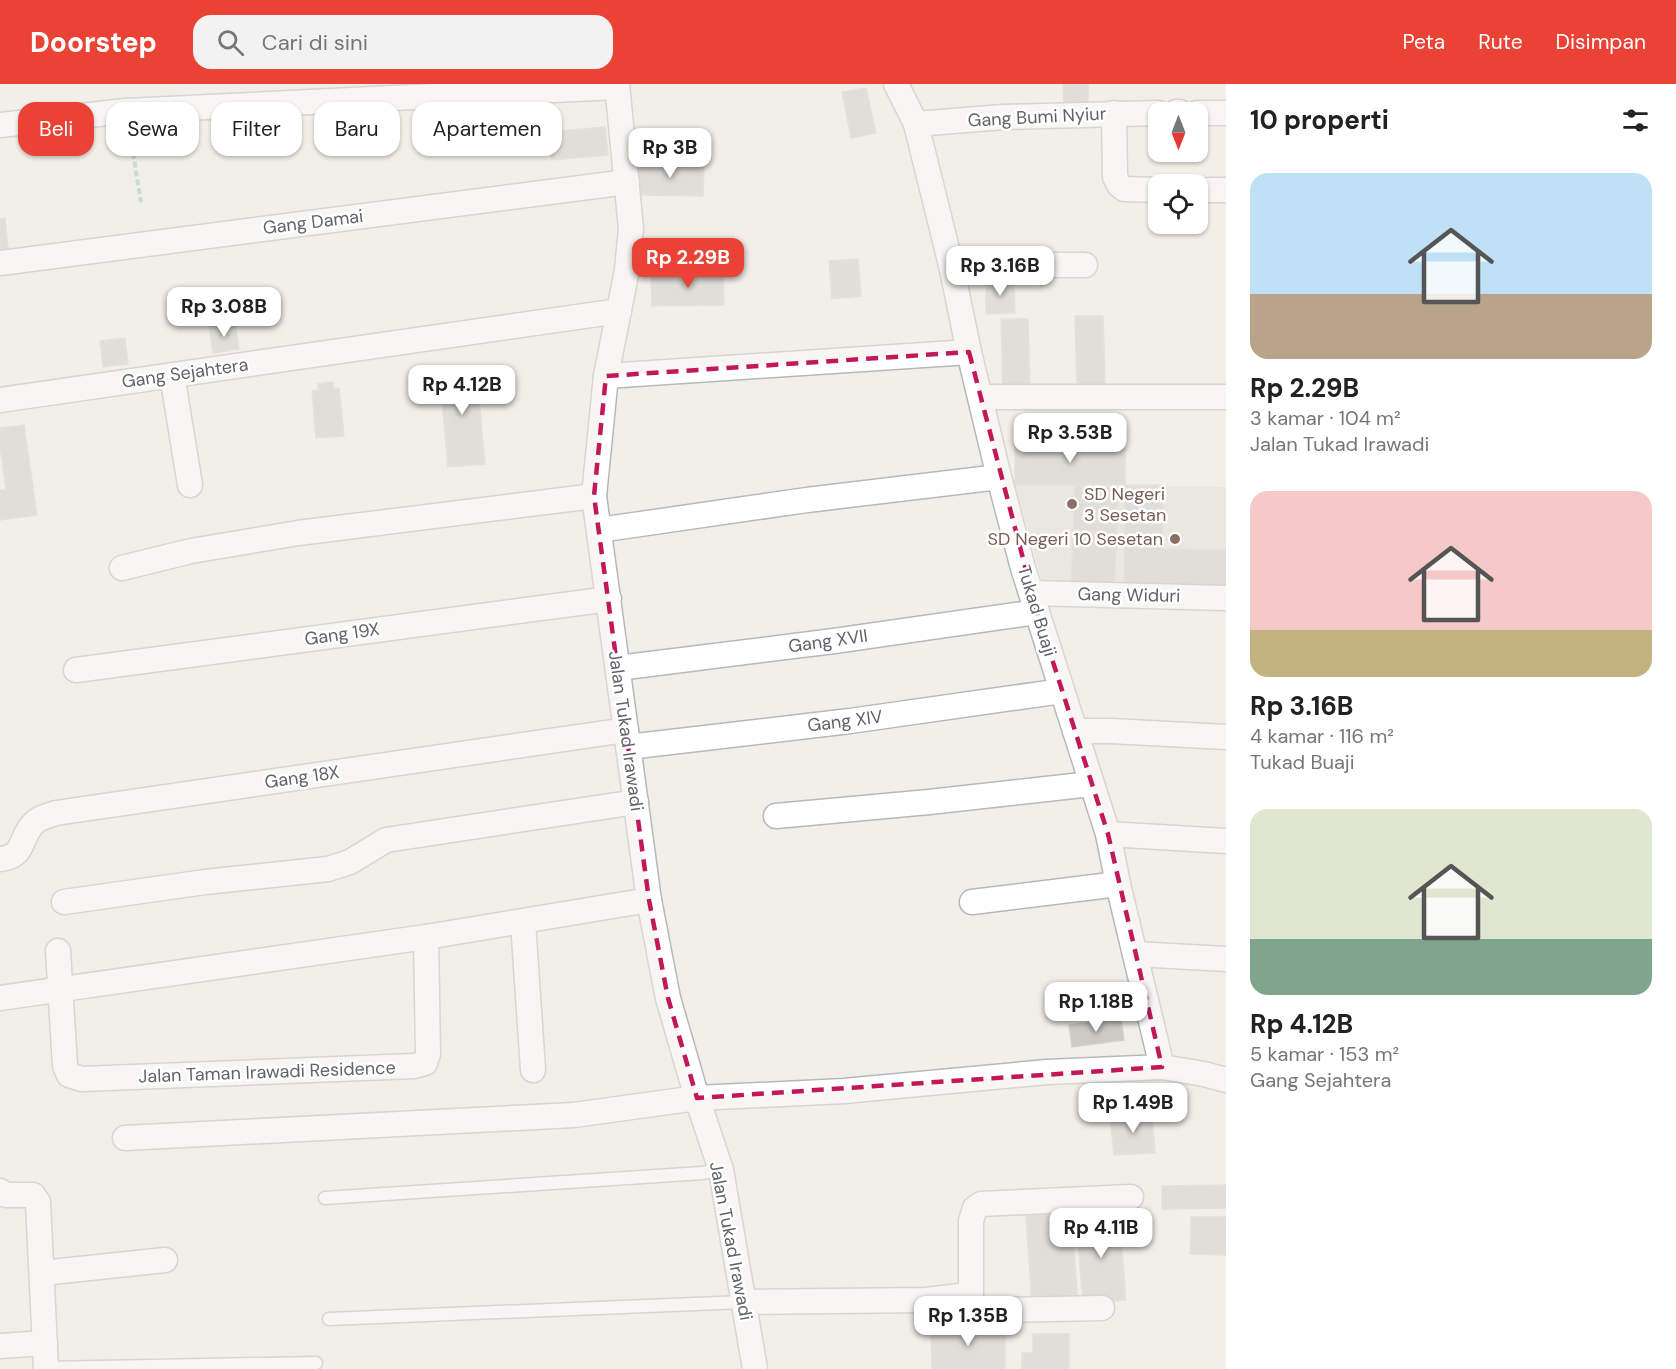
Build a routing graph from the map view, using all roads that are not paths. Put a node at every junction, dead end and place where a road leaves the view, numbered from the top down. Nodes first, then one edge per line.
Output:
1 (896, 84) edge
2 (617, 86) edge
3 (1114, 113) junction
4 (1148, 113) edge
5 (1208, 113) edge
6 (1226, 113) edge
7 (916, 124) junction
8 (0, 125) edge
9 (627, 182) junction
10 (1148, 190) edge
11 (0, 263) edge
12 (951, 265) junction
13 (1085, 265) dead end
14 (619, 311) junction
15 (969, 352) junction
16 (172, 375) junction
17 (606, 376) junction
18 (981, 397) junction
19 (1226, 397) edge
20 (0, 400) edge
21 (999, 477) junction
22 (190, 485) dead end
23 (594, 496) junction
24 (599, 530) junction
25 (122, 568) dead end
26 (1226, 598) edge
27 (609, 599) junction
28 (1034, 603) junction
29 (618, 668) junction
30 (76, 670) dead end
31 (1062, 691) junction
32 (1075, 731) junction
33 (1226, 737) edge
34 (627, 738) junction
35 (1091, 784) junction
36 (636, 802) junction
37 (776, 816) dead end
38 (1108, 834) junction
39 (1226, 841) edge
40 (0, 860) edge
41 (1118, 884) junction
42 (649, 900) junction
43 (63, 902) dead end
44 (972, 902) dead end
45 (523, 922) junction
46 (426, 937) junction
47 (58, 951) dead end
48 (1135, 954) junction
49 (1226, 959) edge
50 (60, 990) junction
51 (0, 998) edge
52 (1161, 1067) junction
53 (533, 1070) dead end
54 (1226, 1080) edge
55 (697, 1098) junction
56 (124, 1138) dead end
57 (721, 1170) junction
58 (0, 1191) edge
59 (1131, 1197) dead end
60 (326, 1198) dead end
61 (165, 1260) dead end
62 (42, 1273) junction
63 (926, 1300) junction
64 (743, 1302) junction
65 (1102, 1308) dead end
66 (329, 1319) dead end
67 (45, 1343) junction
68 (0, 1346) edge
69 (316, 1363) dead end
70 (46, 1368) edge
71 (755, 1369) edge

1 - 7 street, Tukad Buaji
2 - 8 street
2 - 9 street, Jalan Tukad Irawadi
3 - 4 street, Gang Bumi Nyiur
3 - 7 street, Gang Bumi Nyiur
3 - 10 street
5 - 6 street
7 - 12 street, Tukad Buaji
9 - 11 street, Gang Damai
9 - 14 street, Jalan Tukad Irawadi
12 - 13 street
12 - 15 street, Tukad Buaji
14 - 16 street, Gang Sejahtera
14 - 17 street, Jalan Tukad Irawadi
15 - 17 street
15 - 18 street, Tukad Buaji
16 - 20 street, Gang Sejahtera
16 - 22 street
17 - 23 street, Jalan Tukad Irawadi
18 - 19 street
18 - 21 street, Tukad Buaji
21 - 24 street
21 - 28 street, Tukad Buaji
23 - 24 street, Jalan Tukad Irawadi
23 - 25 street
24 - 27 street, Jalan Tukad Irawadi
26 - 28 street, Gang Widuri
27 - 29 street, Jalan Tukad Irawadi
27 - 30 street, Gang 19X
28 - 29 street, Gang XVII
28 - 31 street, Tukad Buaji
29 - 34 street, Jalan Tukad Irawadi
31 - 32 street, Tukad Buaji
31 - 34 street, Gang XIV
32 - 33 street
32 - 35 street, Tukad Buaji
34 - 36 street, Jalan Tukad Irawadi
34 - 40 street, Gang 18X
35 - 37 street
35 - 38 street, Tukad Buaji
36 - 42 street, Jalan Tukad Irawadi
36 - 43 street
38 - 39 street
38 - 41 street, Tukad Buaji
41 - 44 street
41 - 48 street, Tukad Buaji
42 - 45 street
42 - 55 street, Jalan Tukad Irawadi
45 - 46 street
45 - 53 street
46 - 50 street
46 - 50 street, Jalan Taman Irawadi Residence
47 - 50 street, Jalan Taman Irawadi Residence
48 - 49 street
48 - 52 street, Tukad Buaji
50 - 51 street
52 - 54 street
52 - 55 street
55 - 56 street
55 - 57 street, Jalan Tukad Irawadi
57 - 60 lane
57 - 64 street, Jalan Tukad Irawadi
58 - 62 street
59 - 63 street
61 - 62 street
62 - 67 street
63 - 64 street
63 - 65 street
64 - 66 lane
64 - 71 street, Jalan Tukad Irawadi
67 - 68 street
67 - 70 street
69 - 70 lane

